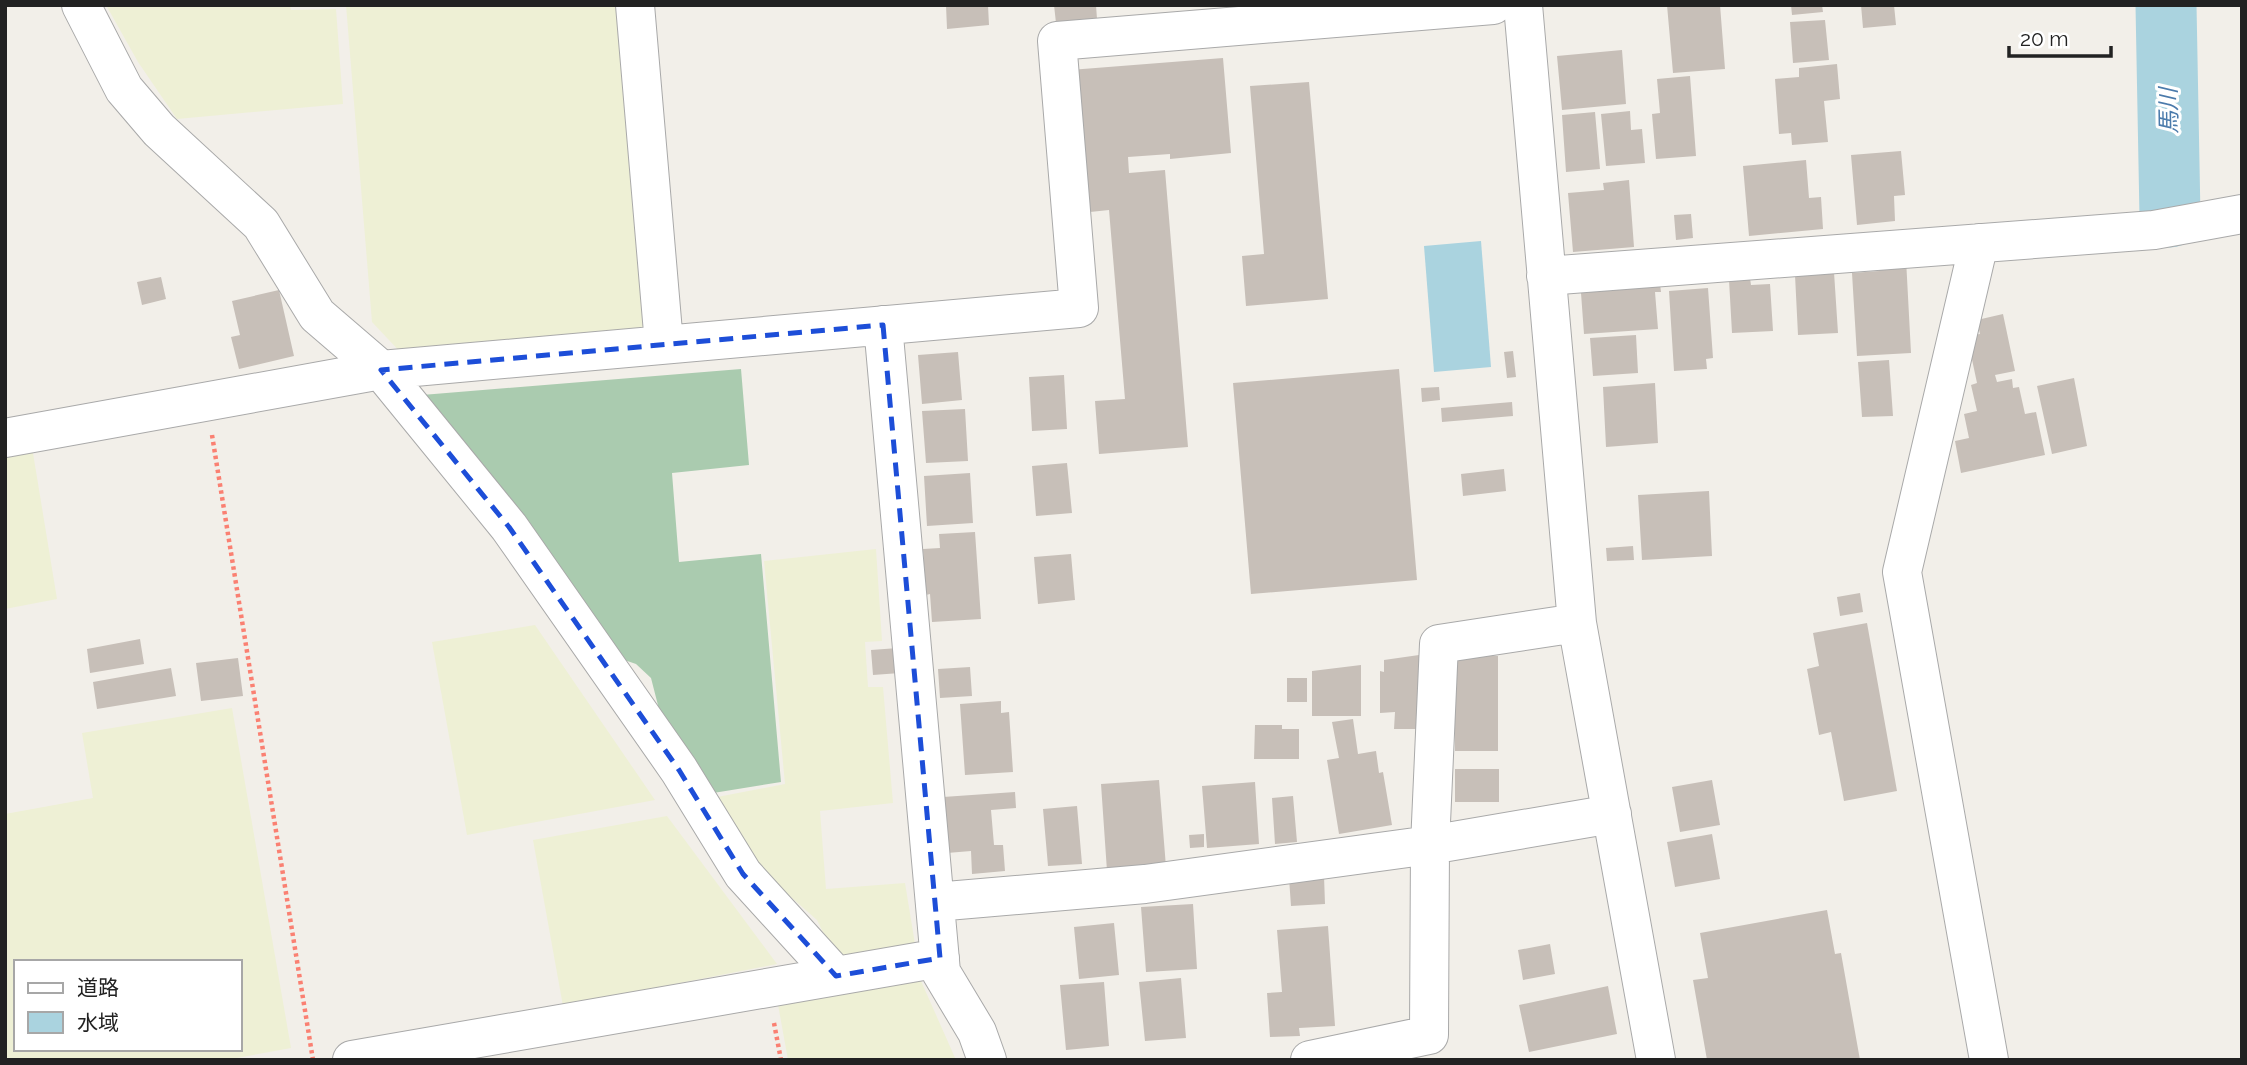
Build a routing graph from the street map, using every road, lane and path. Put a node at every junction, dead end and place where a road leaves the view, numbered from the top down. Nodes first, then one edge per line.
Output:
1 (81, 5) edge
2 (635, 5) edge
3 (1493, 5) edge
4 (1523, 5) edge
5 (1198, 17) edge
6 (2242, 214) edge
7 (1979, 243) junction
8 (1546, 276) junction
9 (883, 325) junction
10 (664, 344) junction
11 (382, 370) junction
12 (207, 402) junction
13 (5, 438) edge
14 (1577, 623) junction
15 (1612, 814) junction
16 (1430, 845) junction
17 (935, 902) junction
18 (940, 958) junction
19 (836, 976) junction
20 (1333, 1058) edge
21 (313, 1060) edge
22 (352, 1060) edge
23 (987, 1060) edge
24 (1656, 1060) edge
25 (1989, 1060) edge

1 - 11 street
2 - 10 street
3 - 5 street
4 - 8 street
5 - 9 street
6 - 7 street
7 - 8 street
7 - 25 street
8 - 14 street
9 - 10 street
9 - 17 street
10 - 11 street
11 - 12 street
11 - 19 street
12 - 13 street
12 - 21 path
14 - 15 street
14 - 16 street
15 - 16 street
15 - 24 street
16 - 17 street
16 - 20 street
17 - 18 street
18 - 19 street
18 - 23 street
19 - 22 street

